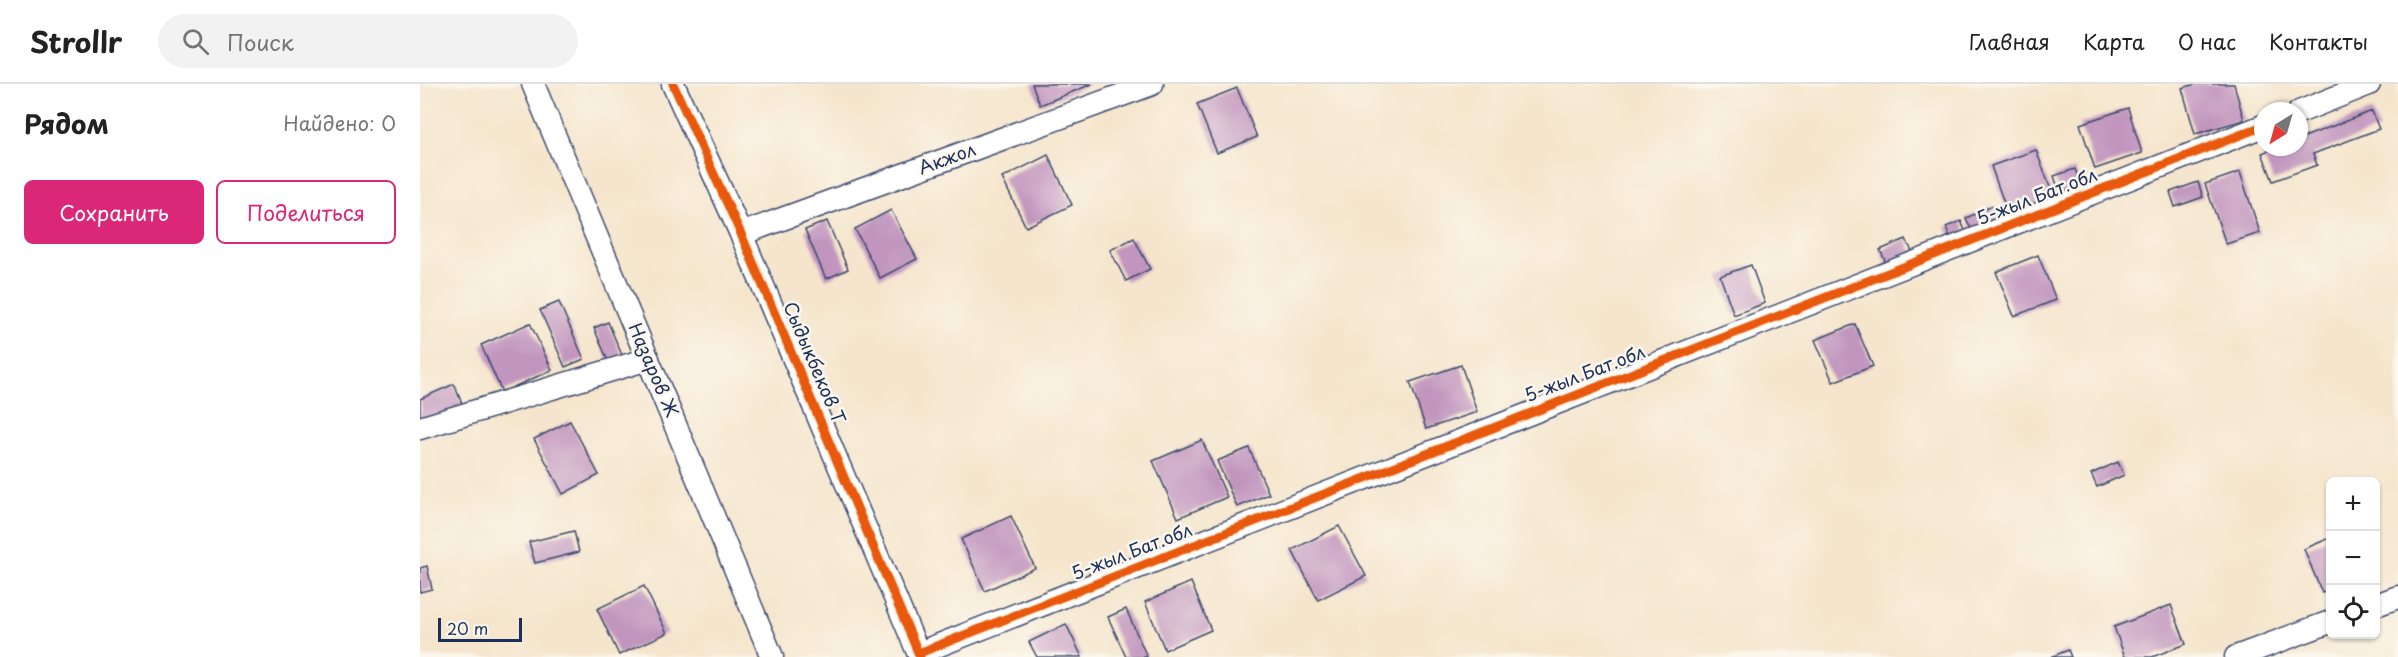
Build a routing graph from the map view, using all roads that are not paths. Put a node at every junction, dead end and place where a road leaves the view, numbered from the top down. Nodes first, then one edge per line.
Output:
1 (532, 84) edge
2 (673, 84) edge
3 (1152, 84) edge
4 (2369, 84) edge
5 (2308, 108) edge
6 (2254, 130) edge
7 (741, 234) junction
8 (648, 359) junction
9 (420, 428) edge
10 (2398, 597) edge
11 (2380, 604) edge
12 (2326, 624) edge
13 (920, 655) edge
14 (772, 657) edge
15 (2236, 657) edge

1 - 8 street, Назаров Ж
2 - 7 street, Сыдыкбеков Т
3 - 7 street, Акжол
4 - 5 street
6 - 13 street, 5-жыл Бат.обл
7 - 13 street, Сыдыкбеков Т
8 - 9 street
8 - 14 street, Назаров Ж
10 - 11 street
12 - 15 street

